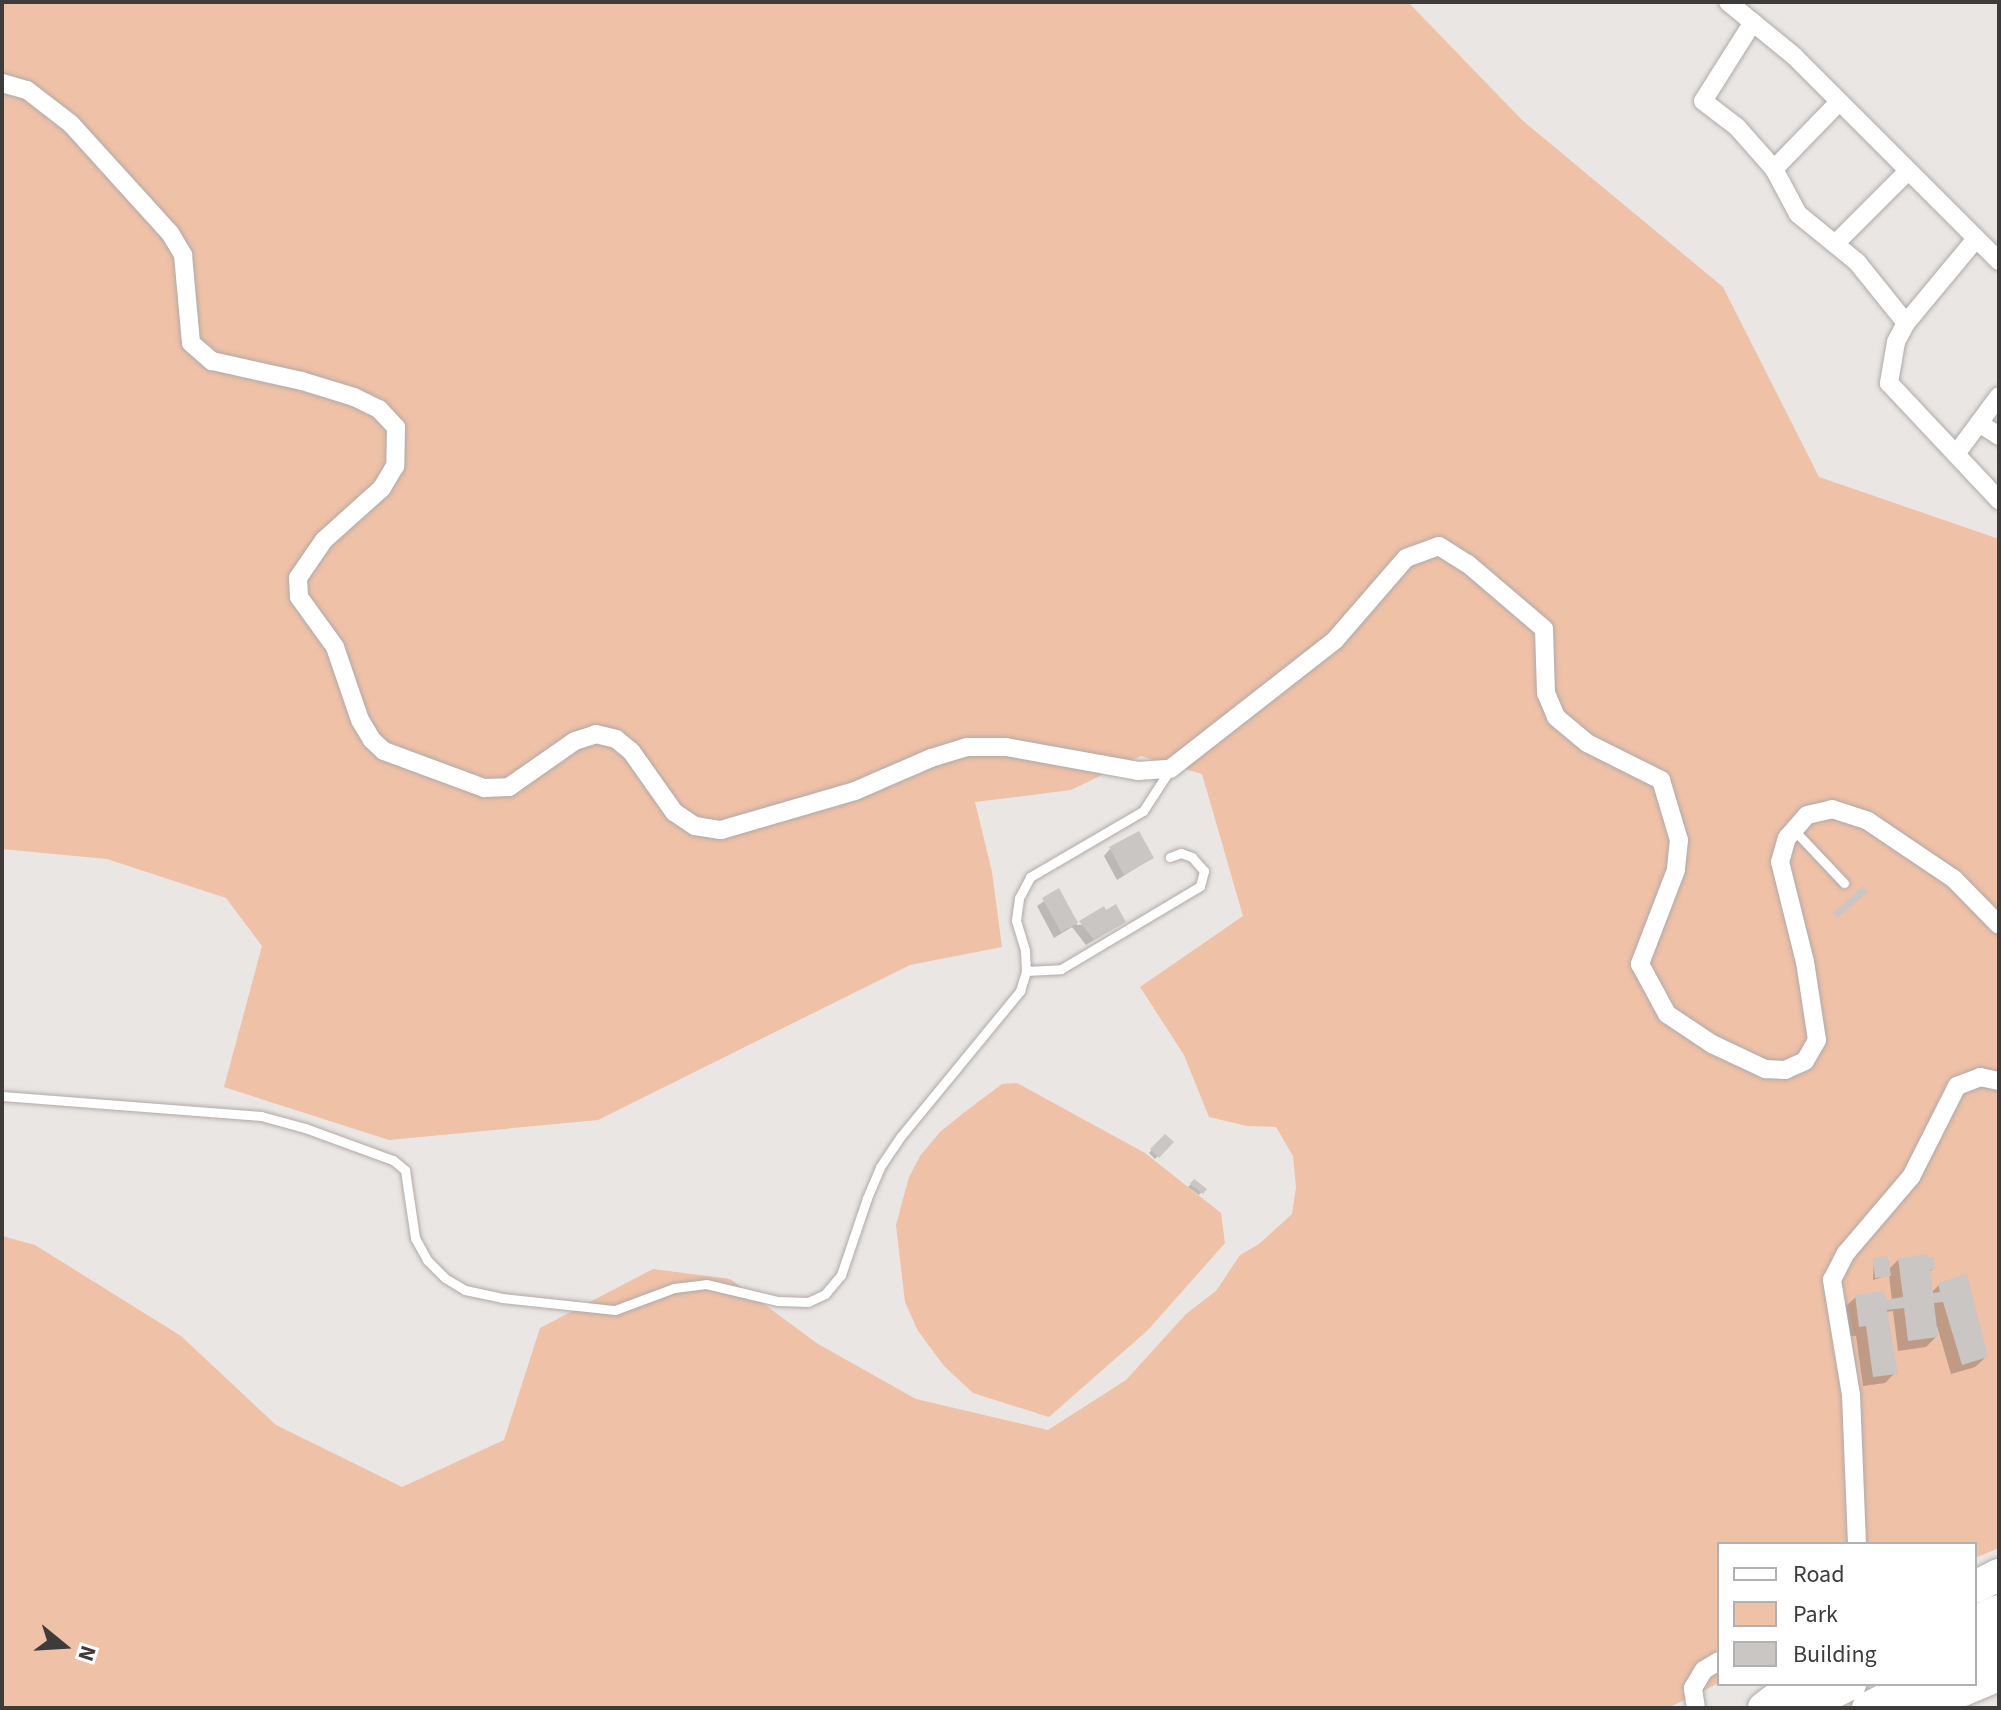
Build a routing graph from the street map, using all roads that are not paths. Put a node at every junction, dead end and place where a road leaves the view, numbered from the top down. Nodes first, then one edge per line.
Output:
1 (1728, 2) edge
2 (1753, 22) junction
3 (2, 83) edge
4 (1838, 103) junction
5 (1774, 169) junction
6 (1907, 172) junction
7 (1975, 240) junction
8 (1835, 244) junction
9 (1999, 261) edge
10 (1906, 323) junction
11 (1999, 396) edge
12 (1979, 423) junction
13 (1999, 436) edge
14 (1956, 454) junction
15 (1999, 500) edge
16 (1170, 769) junction
17 (1793, 829) junction
18 (1170, 857) dead end
19 (1844, 883) dead end
20 (1999, 925) edge
21 (1026, 971) junction
22 (1999, 1081) edge
23 (2, 1096) edge
24 (1857, 1542) edge
25 (1999, 1575) edge
26 (1977, 1586) edge
27 (1999, 1611) edge
28 (1977, 1621) edge
29 (1999, 1643) edge
30 (1977, 1654) edge
31 (1717, 1662) edge
32 (1999, 1675) edge
33 (1977, 1684) edge
34 (1793, 1686) edge
35 (1846, 1686) edge
36 (1912, 1686) edge
37 (1973, 1686) edge
38 (1696, 1708) edge
39 (1764, 1708) edge
40 (1803, 1708) edge
41 (1868, 1708) edge
42 (1920, 1708) edge

1 - 2 street
2 - 4 street
2 - 5 street
3 - 16 street
4 - 5 street
4 - 6 street
5 - 8 street
6 - 7 street
6 - 8 street
7 - 9 street
7 - 10 street
8 - 10 street
10 - 14 street
11 - 12 street
12 - 13 street
12 - 14 street
14 - 15 street
16 - 17 street
16 - 21 lane
17 - 19 lane
17 - 20 street
18 - 21 lane
21 - 23 lane
22 - 24 street
25 - 26 highway
27 - 28 highway
29 - 30 highway
31 - 38 street
32 - 33 highway
34 - 39 highway
35 - 40 highway
36 - 41 highway
37 - 42 highway

